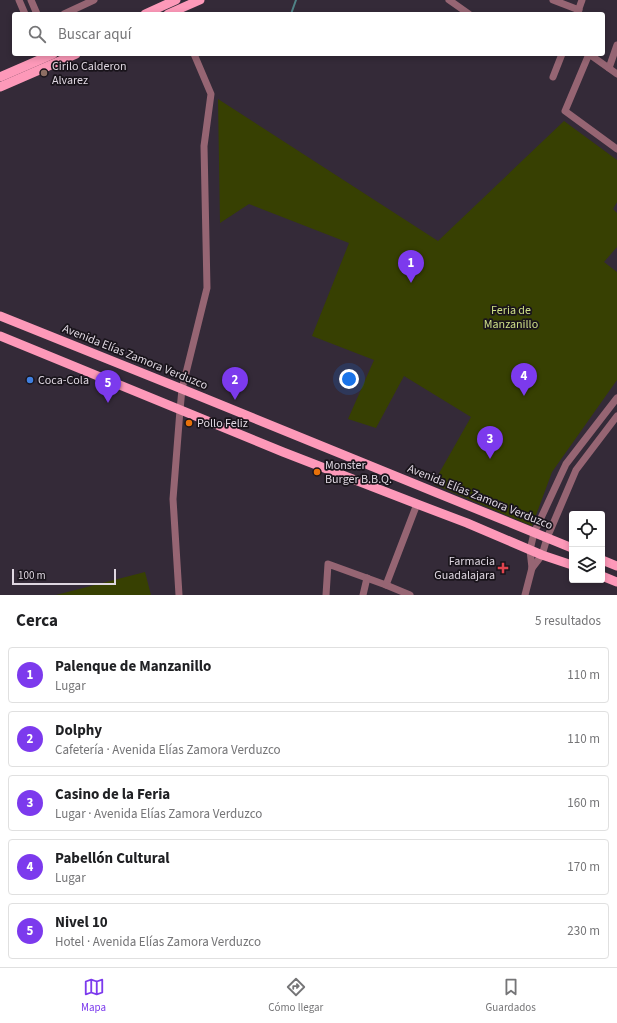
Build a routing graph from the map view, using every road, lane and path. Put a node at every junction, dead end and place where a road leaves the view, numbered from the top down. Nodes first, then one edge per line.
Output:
1 (19, 0) edge
2 (30, 0) edge
3 (94, 0) edge
4 (200, 0) edge
5 (449, 0) edge
6 (553, 0) edge
7 (582, 0) edge
8 (179, 6) edge
9 (168, 9) edge
10 (24, 12) edge
11 (36, 12) edge
12 (68, 12) edge
13 (154, 12) edge
14 (466, 12) edge
15 (578, 12) edge
16 (617, 45) edge
17 (63, 56) edge
18 (195, 56) edge
19 (561, 56) edge
20 (588, 56) edge
21 (592, 56) edge
22 (50, 58) edge
23 (609, 68) junction
24 (617, 74) edge
25 (0, 77) edge
26 (553, 77) dead end
27 (0, 87) edge
28 (617, 149) edge
29 (0, 316) edge
30 (0, 336) edge
31 (182, 389) junction
32 (617, 398) edge
33 (180, 410) junction
34 (617, 416) edge
35 (417, 504) junction
36 (534, 533) junction
37 (547, 538) junction
38 (570, 547) edge
39 (530, 550) junction
40 (542, 555) junction
41 (605, 561) edge
42 (569, 564) edge
43 (617, 565) edge
44 (532, 568) junction
45 (605, 577) edge
46 (367, 578) junction
47 (617, 582) edge
48 (386, 585) junction
49 (179, 595) edge
50 (326, 595) edge
51 (363, 595) edge
52 (410, 595) edge
53 (525, 595) edge

1 - 10 street
2 - 11 street
3 - 12 street
4 - 8 main road
5 - 14 street
6 - 15 street
7 - 15 street
8 - 9 main road
9 - 13 main road
16 - 23 street
17 - 22 main road
18 - 31 street
19 - 26 street
20 - 28 street
21 - 23 street
22 - 25 main road
22 - 27 main road
23 - 24 street
29 - 31 main road, Avenida Elías Zamora Verduzco
30 - 33 main road
31 - 33 street
31 - 36 main road, Avenida Elías Zamora Verduzco
32 - 36 street
33 - 35 main road
33 - 49 street
34 - 37 street
35 - 39 main road
35 - 48 street
36 - 37 main road, Avenida Elías Zamora Verduzco
36 - 39 street
37 - 38 main road, Avenida Elías Zamora Verduzco
37 - 40 street
39 - 40 main road
39 - 44 street
40 - 42 main road
40 - 44 street
41 - 43 main road
44 - 53 street
45 - 47 main road
46 - 48 street
46 - 50 street
46 - 51 street
48 - 52 street

